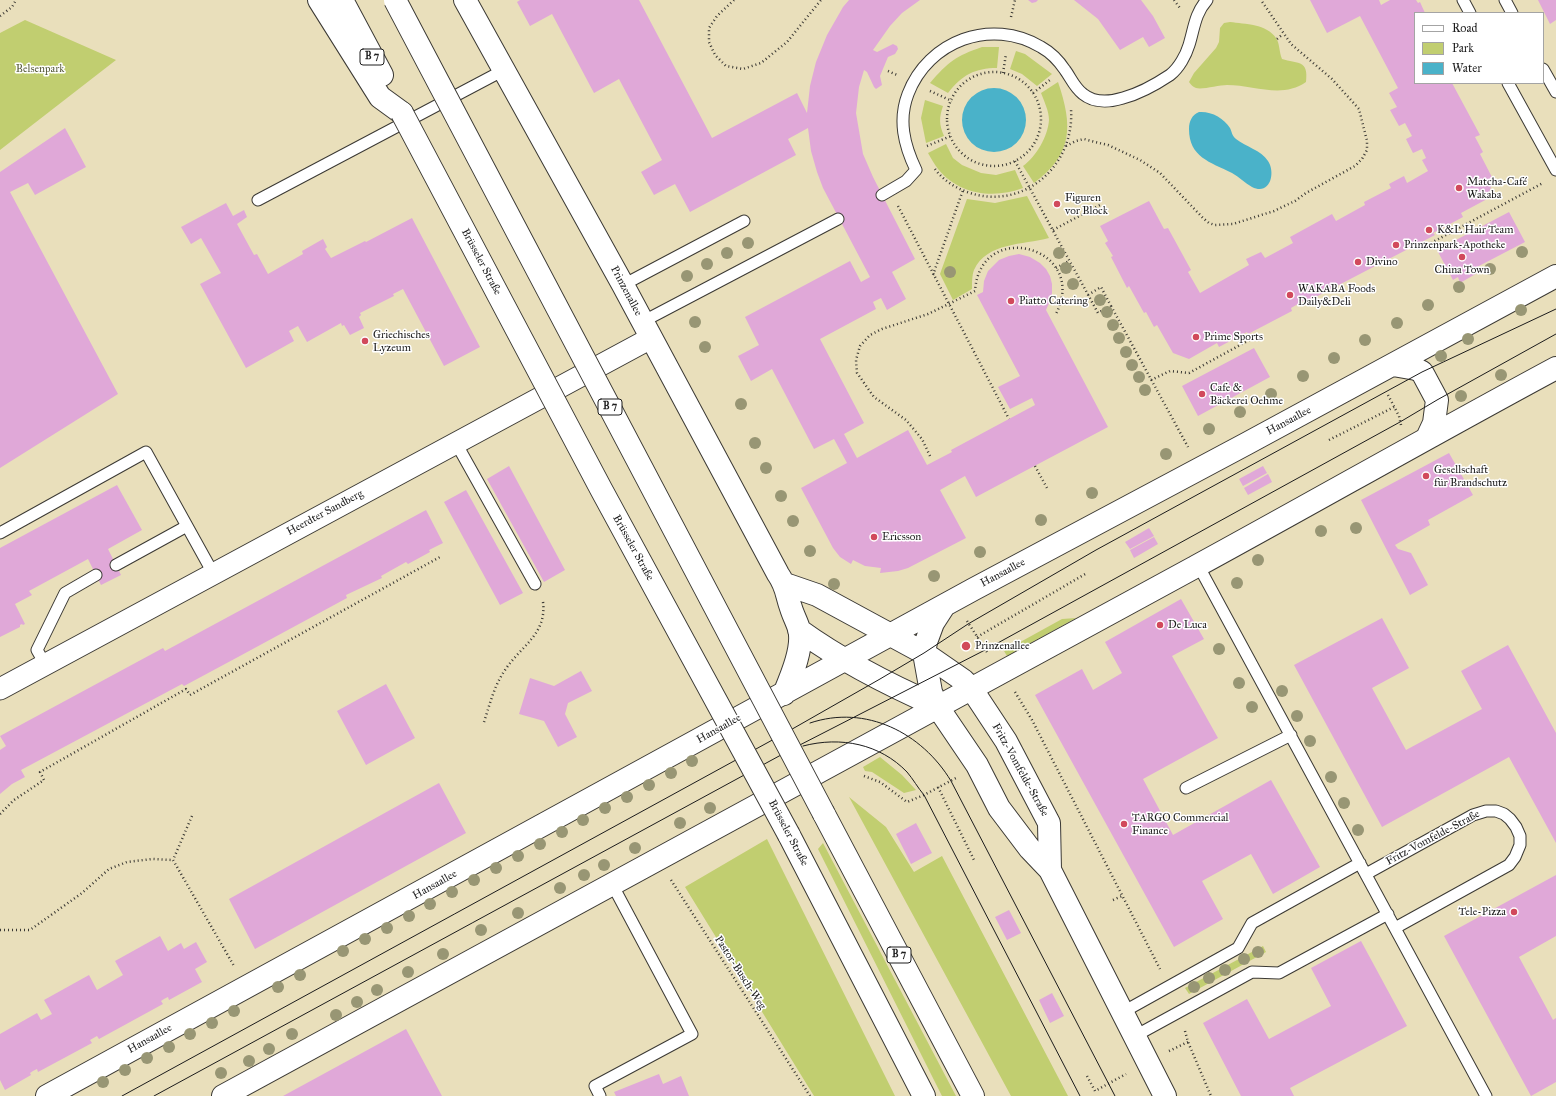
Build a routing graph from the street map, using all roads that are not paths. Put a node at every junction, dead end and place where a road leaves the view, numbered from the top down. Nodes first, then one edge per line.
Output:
1 (319, 0) edge
2 (342, 0) edge
3 (395, 0) edge
4 (465, 0) edge
5 (1207, 0) edge
6 (1462, 0) edge
7 (1505, 0) edge
8 (1469, 12) edge
9 (1511, 12) edge
10 (504, 70) junction
11 (1544, 71) edge
12 (1509, 84) edge
13 (1556, 92) edge
14 (402, 113) junction
15 (1556, 170) edge
16 (886, 194) road end
17 (258, 200) dead end
18 (838, 219) dead end
19 (744, 221) dead end
20 (1556, 276) edge
21 (623, 285) junction
22 (647, 330) junction
23 (1556, 368) edge
24 (1384, 370) junction
25 (1427, 438) junction
26 (456, 443) junction
27 (187, 526) junction
28 (0, 533) edge
29 (116, 565) dead end
30 (1198, 565) junction
31 (213, 573) junction
32 (96, 576) dead end
33 (535, 584) road end
34 (785, 584) junction
35 (950, 602) junction
36 (799, 630) junction
37 (890, 635) junction
38 (924, 653) junction
39 (846, 660) junction
40 (45, 664) junction
41 (971, 688) junction
42 (0, 689) edge
43 (784, 694) junction
44 (937, 706) junction
45 (1291, 735) junction
46 (1186, 788) dead end
47 (1360, 863) junction
48 (1050, 870) junction
49 (1366, 874) junction
50 (612, 884) junction
51 (1388, 914) junction
52 (1395, 928) junction
53 (1123, 1012) junction
54 (1135, 1036) junction
55 (47, 1096) edge
56 (223, 1096) edge
57 (600, 1096) edge
58 (924, 1096) edge
59 (973, 1096) edge
60 (1165, 1096) edge
61 (1486, 1096) edge

1 - 14 main road
2 - 14 main road, Brüsseler Straße / B 7
3 - 59 main road, B 7, bridge
4 - 10 main road, Prinzenallee
5 - 16 lane
6 - 8 lane
7 - 9 lane
10 - 17 lane
10 - 21 main road, Prinzenallee
11 - 13 lane
12 - 15 lane
14 - 58 main road, Brüsseler Straße / B 7, bridge
18 - 22 lane
19 - 21 lane
20 - 24 main road, Hansaallee
21 - 22 main road, Prinzenallee
22 - 26 street, Heerdter Sandberg
22 - 34 main road, Prinzenallee
23 - 25 main road
24 - 25 main road
24 - 35 main road, Hansaallee
25 - 30 main road
26 - 31 street, Heerdter Sandberg
26 - 33 lane
27 - 28 lane
27 - 29 lane
27 - 31 lane
30 - 41 main road
30 - 45 lane
31 - 40 street, Heerdter Sandberg
32 - 40 lane
34 - 36 main road, Prinzenallee
34 - 37 main road
35 - 37 main road, Hansaallee
35 - 38 main road, Fritz-Vomfelde-Straße
36 - 39 main road
36 - 43 main road, Prinzenallee
37 - 38 main road
37 - 39 main road, Hansaallee
38 - 41 main road, Fritz-Vomfelde-Straße
38 - 44 main road, Fritz-Vomfelde-Straße
39 - 43 main road, Hansaallee
39 - 44 main road
40 - 42 street, Heerdter Sandberg
41 - 44 main road
41 - 48 main road, Fritz-Vomfelde-Straße
43 - 55 main road, Hansaallee
44 - 48 main road, Fritz-Vomfelde-Straße
44 - 50 main road
45 - 46 lane
45 - 47 lane
47 - 49 lane
47 - 53 lane
48 - 53 main road, Fritz-Vomfelde-Straße
49 - 51 lane
49 - 52 lane, Fritz-Vomfelde-Straße
50 - 56 main road
50 - 57 lane
51 - 52 lane
51 - 54 lane
52 - 61 lane
53 - 54 main road, Fritz-Vomfelde-Straße
54 - 60 main road, Fritz-Vomfelde-Straße

